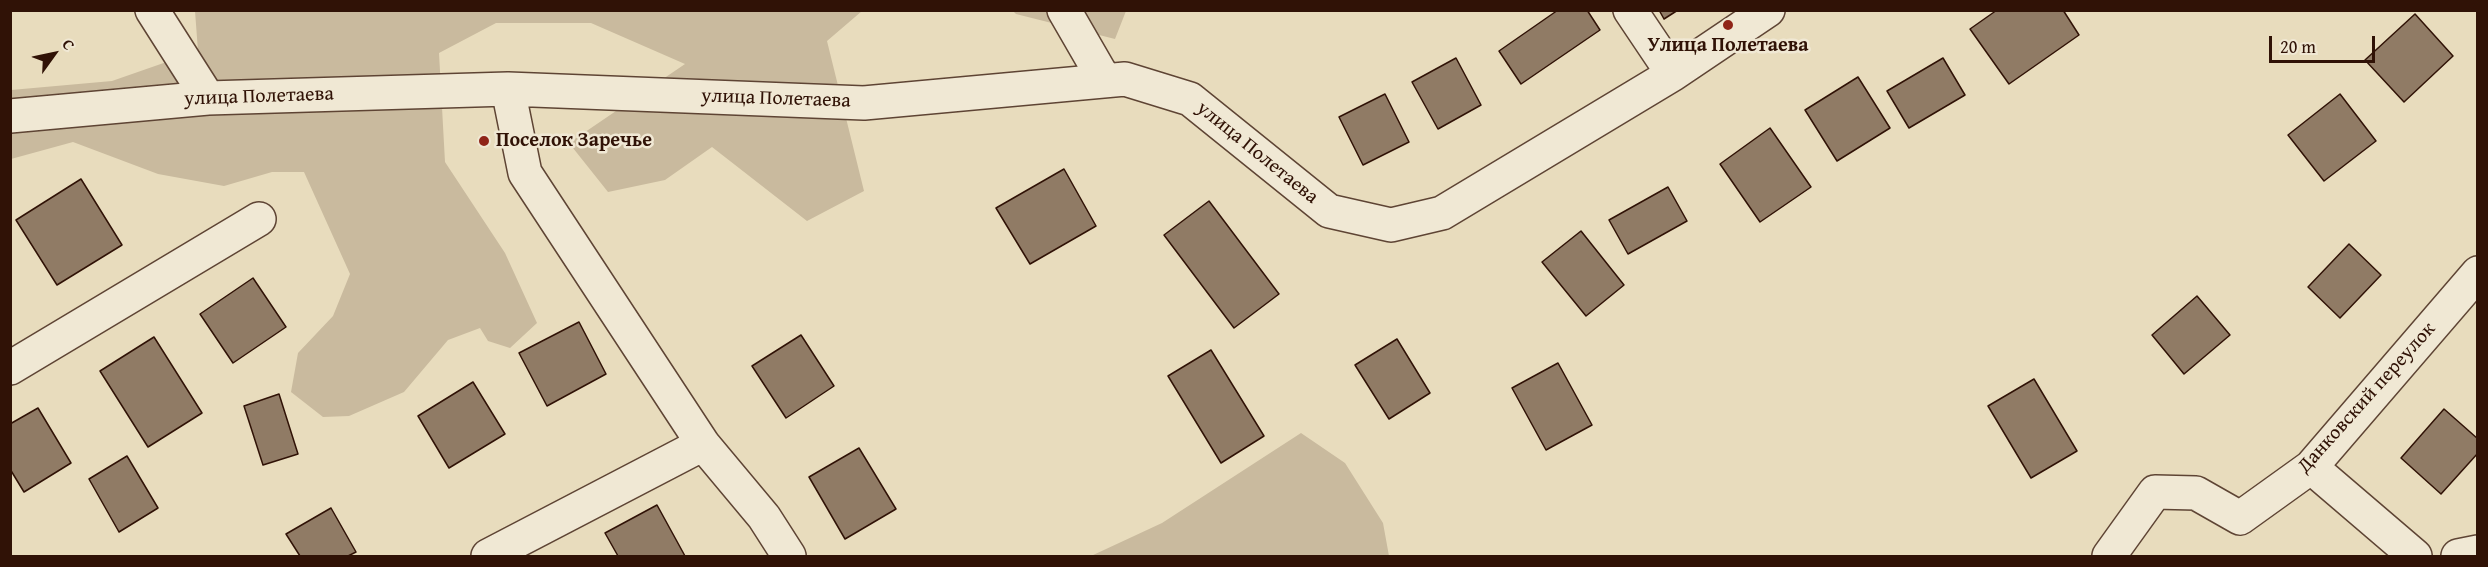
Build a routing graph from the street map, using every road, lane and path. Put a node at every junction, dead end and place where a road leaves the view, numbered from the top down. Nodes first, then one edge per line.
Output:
1 (152, 10) edge
2 (1064, 10) edge
3 (1630, 10) edge
4 (1768, 10) edge
5 (1673, 74) junction
6 (1105, 81) junction
7 (508, 89) junction
8 (207, 98) junction
9 (10, 116) edge
10 (259, 219) dead end
11 (2478, 273) edge
12 (10, 368) edge
13 (703, 444) junction
14 (2311, 467) junction
15 (2478, 552) edge
16 (488, 556) edge
17 (789, 556) edge
18 (2109, 556) edge
19 (2415, 556) edge
20 (2458, 556) edge

1 - 8 street
2 - 6 street
3 - 5 street
4 - 5 street, улица Полетаева
5 - 6 street, улица Полетаева
6 - 7 street, улица Полетаева
7 - 8 street, улица Полетаева
7 - 13 street
8 - 9 street, улица Полетаева
10 - 12 street
11 - 14 street, Данковский переулок
13 - 16 street
13 - 17 street
14 - 18 street, Данковский переулок
14 - 19 street
15 - 20 street

